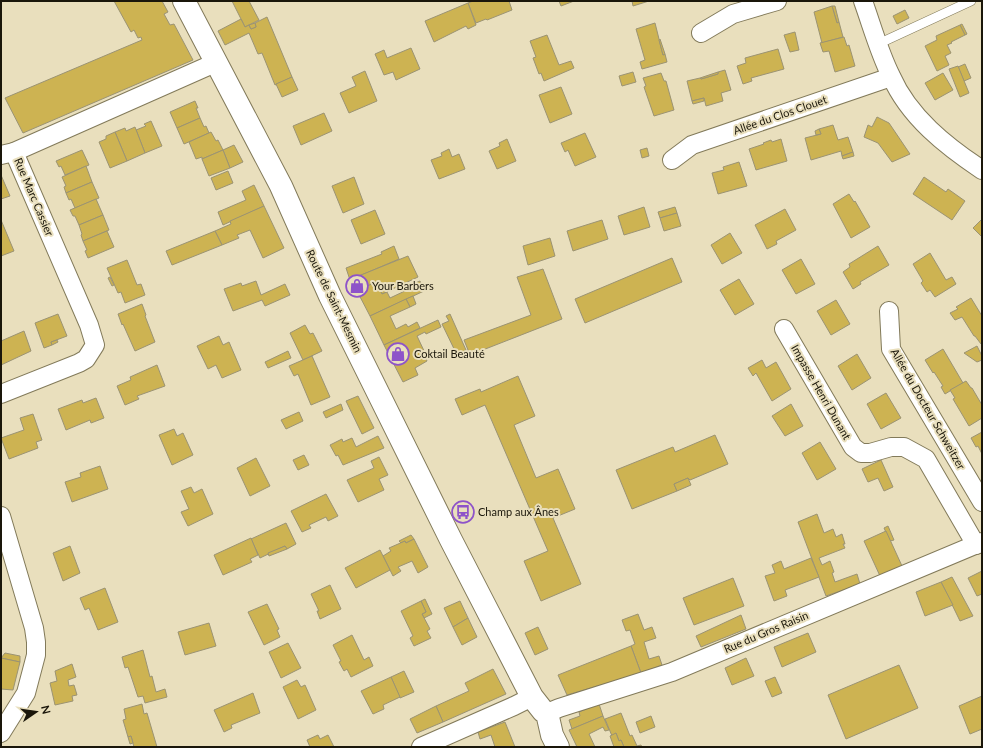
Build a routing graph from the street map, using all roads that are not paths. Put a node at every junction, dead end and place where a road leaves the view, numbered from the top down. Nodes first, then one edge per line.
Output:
1 (184, 1) edge
2 (776, 1) edge
3 (863, 1) edge
4 (971, 1) edge
5 (701, 33) dead end
6 (878, 44) junction
7 (215, 63) junction
8 (891, 77) junction
9 (8, 153) edge
10 (672, 160) dead end
11 (982, 170) edge
12 (889, 311) dead end
13 (784, 329) dead end
14 (1, 394) edge
15 (982, 502) edge
16 (1, 516) edge
17 (979, 544) edge
18 (532, 697) junction
19 (548, 713) junction
20 (1, 733) edge
21 (422, 747) edge
22 (558, 747) edge

1 - 7 main road, Route de Saint-Mesmin
2 - 5 street
3 - 6 street
4 - 6 lane
6 - 8 street
7 - 9 street, Rue Marc Cassier
7 - 18 main road, Route de Saint-Mesmin
8 - 10 street, Allée du Clos Clouet
8 - 11 street
9 - 14 street, Rue Marc Cassier
12 - 15 street, Allée du Docteur Schweitzer
13 - 17 street, Impasse Henri Dunant
16 - 20 street
17 - 19 street, Rue du Gros Raisin
18 - 19 main road, Route de Saint-Mesmin
18 - 21 street
19 - 22 main road

